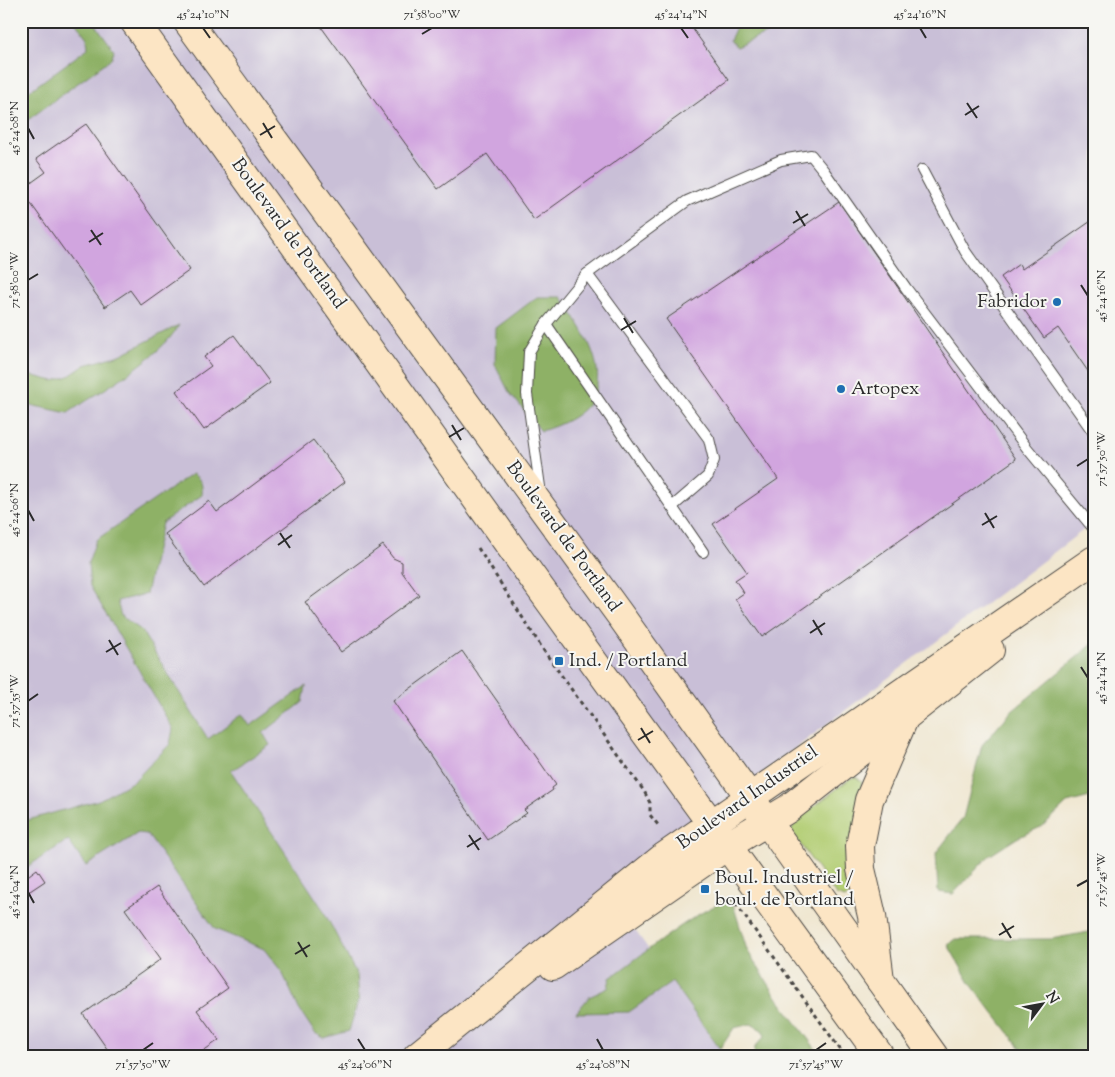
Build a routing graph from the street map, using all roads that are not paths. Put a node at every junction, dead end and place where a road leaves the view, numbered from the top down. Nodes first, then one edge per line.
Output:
1 (134, 21) edge
2 (187, 21) edge
3 (922, 170) dead end
4 (587, 274) junction
5 (546, 324) junction
6 (1094, 433) edge
7 (672, 507) junction
8 (543, 509) junction
9 (1094, 529) edge
10 (703, 552) dead end
11 (1094, 560) edge
12 (1094, 566) edge
13 (904, 720) junction
14 (750, 798) junction
15 (766, 822) junction
16 (711, 824) junction
17 (727, 846) junction
18 (880, 982) junction
19 (418, 1056) edge
20 (880, 1056) edge
21 (934, 1056) edge

1 - 16 main road, Boulevard de Portland
2 - 8 main road, Boulevard de Portland
3 - 6 lane
4 - 5 lane
4 - 7 lane
4 - 9 lane
5 - 7 lane
5 - 8 lane
7 - 10 lane
8 - 14 main road, Boulevard de Portland
11 - 14 main road, Boulevard Industriel
12 - 13 main road, Boulevard Industriel
13 - 15 main road, Boulevard Industriel
13 - 18 main road
14 - 15 main road, Boulevard de Portland
14 - 16 main road, Boulevard Industriel
15 - 17 main road, Boulevard Industriel
15 - 18 main road, Boulevard de Portland
16 - 17 main road, Boulevard de Portland
16 - 19 main road, Boulevard Industriel
17 - 19 main road, Boulevard Industriel
17 - 20 main road, Boulevard de Portland
18 - 21 main road, Boulevard de Portland

